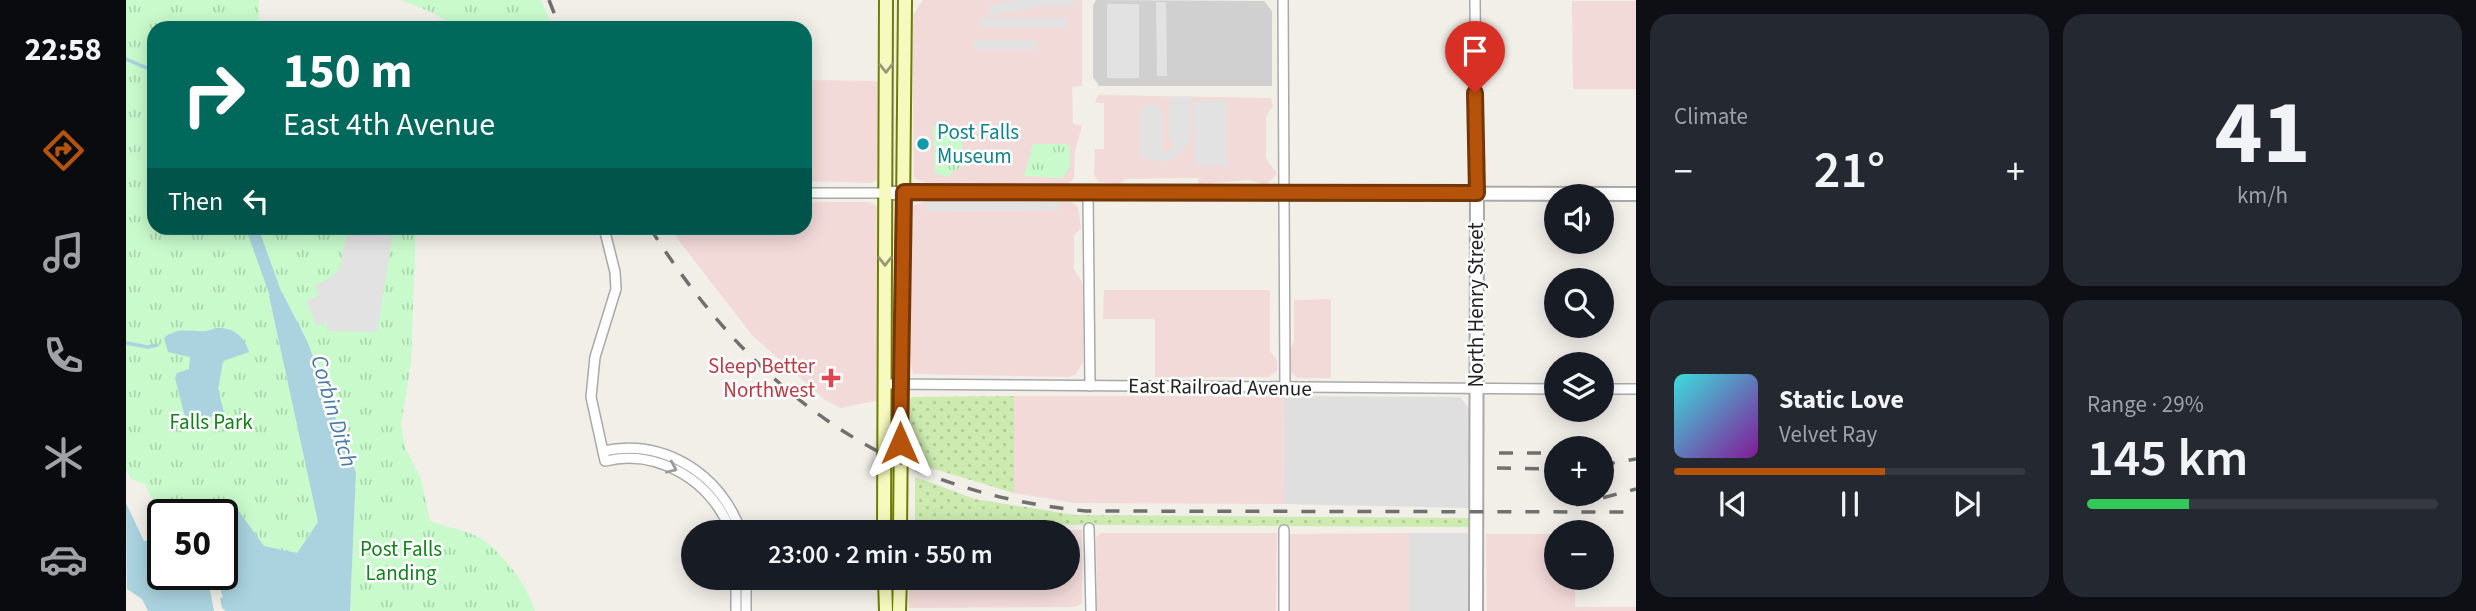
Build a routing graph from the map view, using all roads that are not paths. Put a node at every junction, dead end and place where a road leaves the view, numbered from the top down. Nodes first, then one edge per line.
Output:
1 (886, 0) edge
2 (905, 0) edge
3 (1283, 0) edge
4 (1475, 0) edge
5 (904, 192) junction
6 (812, 193) edge
7 (885, 193) junction
8 (1088, 193) junction
9 (1477, 193) junction
10 (1285, 194) junction
11 (1636, 194) edge
12 (606, 235) edge
13 (884, 384) junction
14 (900, 385) junction
15 (1090, 386) junction
16 (1475, 387) junction
17 (1285, 388) junction
18 (1544, 388) edge
19 (1614, 389) edge
20 (1636, 389) edge
21 (604, 456) junction
22 (724, 520) edge
23 (735, 520) edge
24 (884, 520) edge
25 (900, 520) edge
26 (1089, 528) dead end
27 (1284, 530) dead end
28 (736, 590) edge
29 (746, 590) edge
30 (885, 590) edge
31 (900, 590) edge
32 (736, 611) edge
33 (746, 611) edge
34 (886, 611) edge
35 (899, 611) edge
36 (1091, 611) edge
37 (1284, 611) edge
38 (1476, 611) edge

1 -> 7 main road
2 - 5 main road
3 - 10 street
4 - 9 street, North Henry Street
5 - 7 street
5 - 8 street
5 - 14 main road
6 - 7 street
7 -> 13 main road
8 - 10 street
8 - 15 street
9 - 10 street
9 - 11 street
9 - 16 street, North Henry Street
10 - 17 street
12 - 21 street
13 - 14 street, East Railroad Avenue
13 - 24 main road
14 - 15 street, East Railroad Avenue
14 - 25 main road
15 - 17 street, East Railroad Avenue
16 - 17 street, East Railroad Avenue
16 - 18 street, East Railroad Avenue
16 - 38 street, North Henry Street
19 - 20 street
21 -> 22 street
21 - 23 street
26 - 36 street
27 - 37 street
28 - 32 street
29 - 33 street
30 - 34 main road
31 - 35 main road

